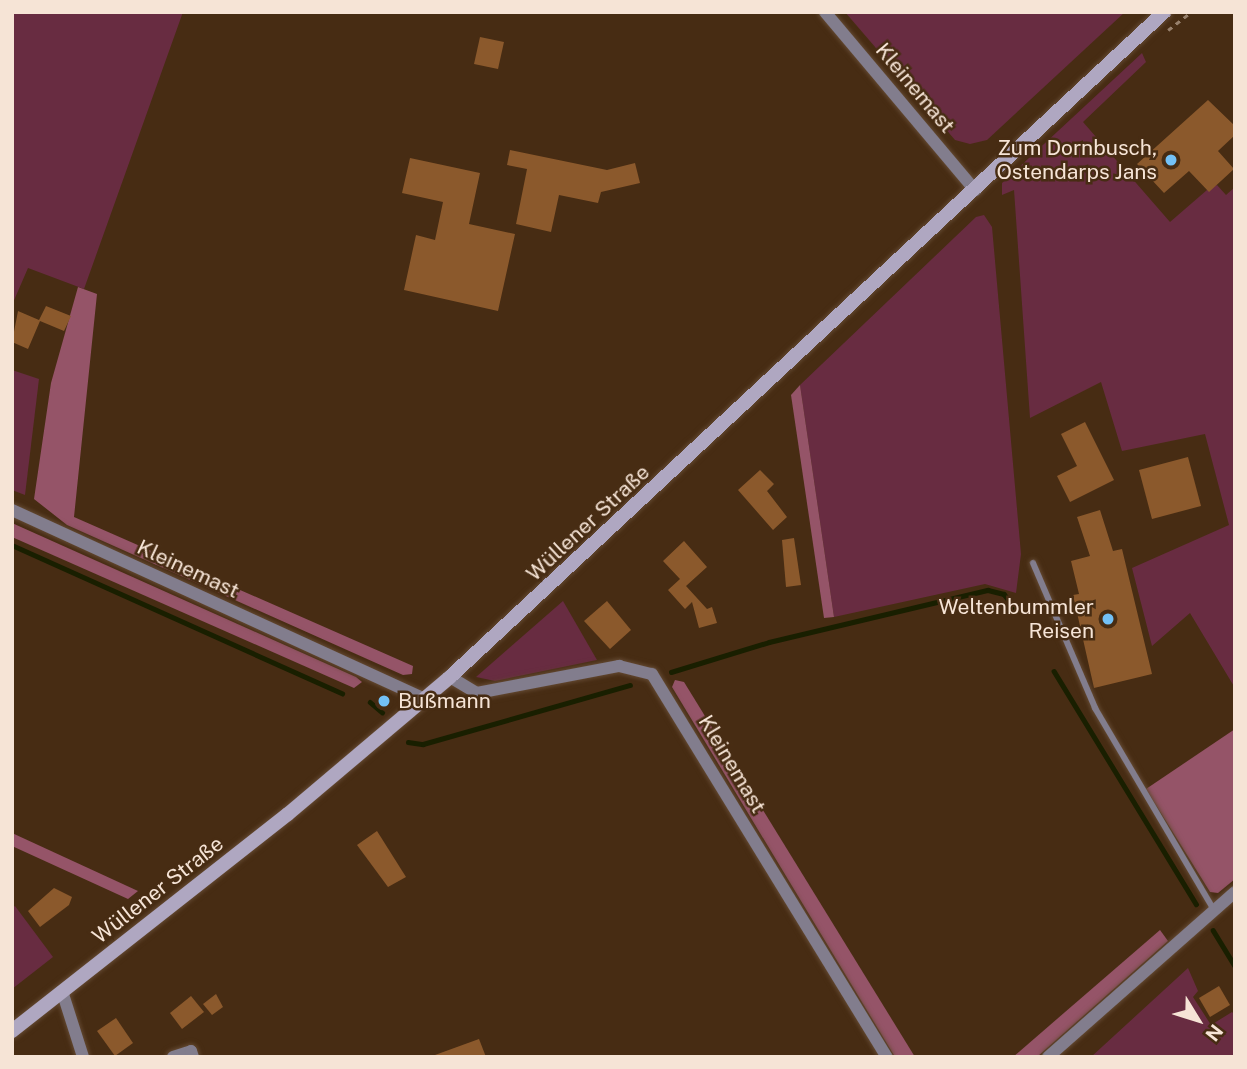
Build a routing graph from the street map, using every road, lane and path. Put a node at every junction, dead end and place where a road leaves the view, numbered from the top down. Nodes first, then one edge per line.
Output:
1 (825, 12) edge
2 (1164, 12) edge
3 (975, 190) junction
4 (12, 510) edge
5 (1033, 563) dead end
6 (450, 677) junction
7 (425, 699) junction
8 (1235, 892) edge
9 (1214, 910) junction
10 (62, 991) junction
11 (12, 1031) edge
12 (83, 1057) edge
13 (173, 1057) edge
14 (192, 1057) edge
15 (887, 1057) edge
16 (1048, 1057) edge

1 - 3 street, Kleinemast
2 - 3 main road, Wüllener Straße
3 - 6 main road, Wüllener Straße
4 - 7 street, Kleinemast
5 - 9 lane
6 - 7 main road, Wüllener Straße
6 - 15 street, Kleinemast
7 - 10 main road, Wüllener Straße
8 - 9 street
9 - 16 street
10 - 11 main road, Wüllener Straße
10 - 12 street
13 - 14 street

